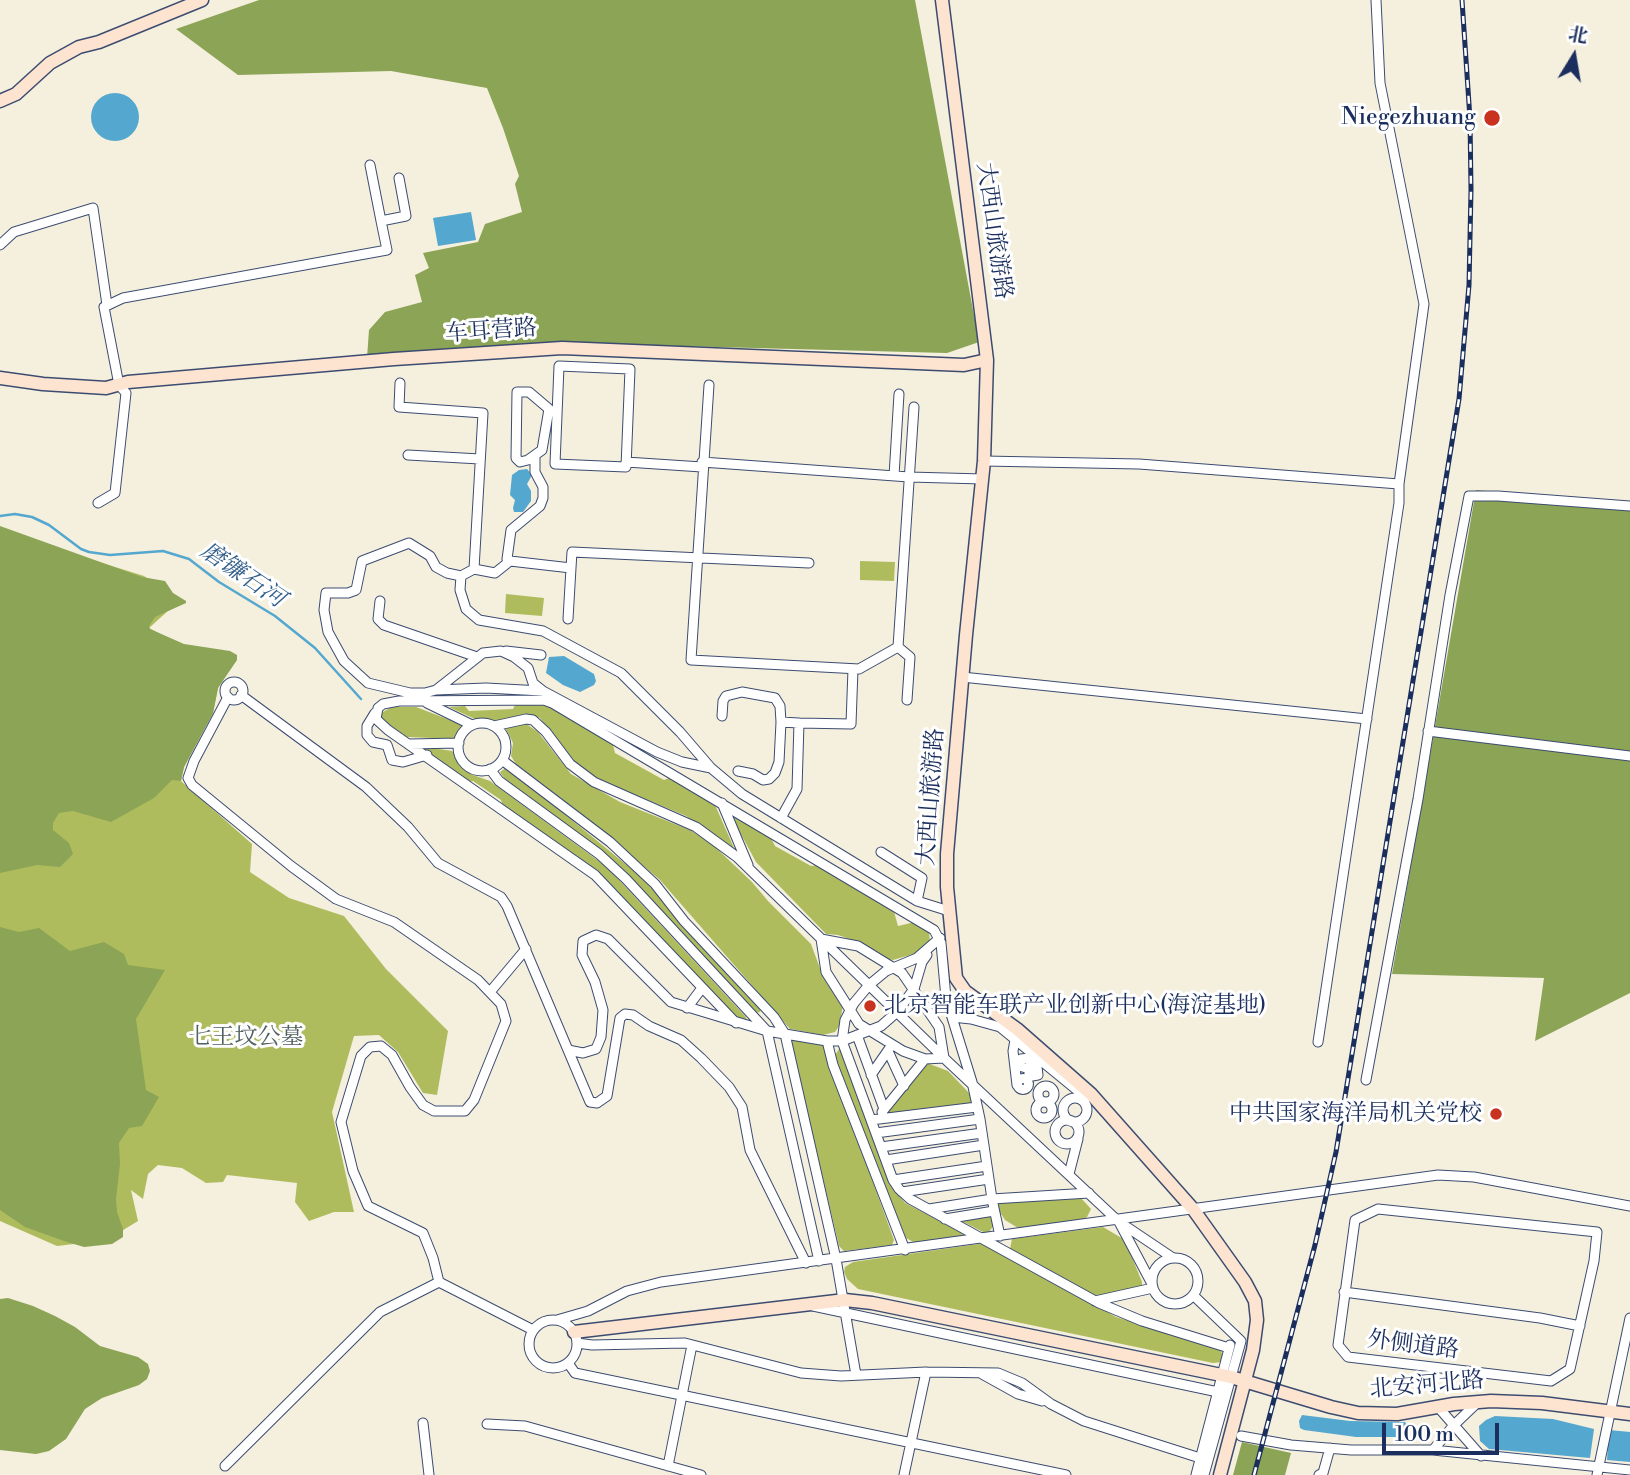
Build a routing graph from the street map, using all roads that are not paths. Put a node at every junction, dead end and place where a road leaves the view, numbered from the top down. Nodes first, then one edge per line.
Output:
1 (202, 0) edge
2 (942, 0) edge
3 (1376, 0) edge
4 (0, 101) edge
5 (370, 165) dead end
6 (399, 178) dead end
7 (382, 221) junction
8 (0, 245) edge
9 (107, 305) junction
10 (987, 360) junction
11 (0, 378) edge
12 (400, 383) dead end
13 (119, 385) junction
14 (709, 385) dead end
15 (898, 394) dead end
16 (914, 407) dead end
17 (408, 455) dead end
18 (535, 455) junction
19 (480, 459) junction
20 (984, 461) junction
21 (626, 462) junction
22 (702, 465) junction
23 (894, 476) junction
24 (909, 477) junction
25 (983, 479) junction
26 (1399, 484) junction
27 (98, 503) dead end
28 (1630, 506) edge
29 (698, 557) junction
30 (510, 561) junction
31 (809, 563) dead end
32 (571, 568) junction
33 (474, 569) junction
34 (461, 576) junction
35 (380, 601) dead end
36 (568, 619) dead end
37 (898, 647) junction
38 (501, 651) junction
39 (541, 655) dead end
40 (477, 657) junction
41 (853, 669) junction
42 (962, 677) junction
43 (436, 690) junction
44 (543, 691) junction
45 (241, 695) junction
46 (228, 698) junction
47 (907, 701) dead end
48 (426, 702) junction
49 (378, 708) junction
50 (722, 716) dead end
51 (1367, 719) junction
52 (781, 722) junction
53 (799, 723) junction
54 (472, 725) junction
55 (494, 726) junction
56 (1428, 730) junction
57 (459, 743) junction
58 (410, 744) junction
59 (427, 755) junction
60 (1630, 756) edge
61 (502, 760) junction
62 (710, 768) junction
63 (490, 769) junction
64 (737, 771) dead end
65 (721, 803) junction
66 (781, 818) junction
67 (881, 852) dead end
68 (750, 869) junction
69 (918, 901) junction
70 (949, 911) junction
71 (940, 938) junction
72 (821, 939) junction
73 (526, 949) junction
74 (931, 949) junction
75 (893, 968) junction
76 (869, 985) junction
77 (702, 988) junction
78 (914, 989) junction
79 (489, 992) junction
80 (687, 1008) junction
81 (766, 1008) junction
82 (851, 1009) junction
83 (897, 1012) junction
84 (753, 1016) junction
85 (952, 1017) junction
86 (736, 1023) junction
87 (869, 1030) junction
88 (767, 1031) junction
89 (785, 1034) junction
90 (857, 1035) junction
91 (1015, 1040) junction
92 (827, 1041) junction
93 (842, 1041) junction
94 (1318, 1042) dead end
95 (890, 1048) junction
96 (568, 1051) junction
97 (1026, 1055) junction
98 (944, 1058) junction
99 (925, 1059) junction
100 (1029, 1067) dead end
101 (1053, 1071) junction
102 (871, 1075) junction
103 (1366, 1080) dead end
104 (972, 1082) junction
105 (1017, 1085) dead end
106 (904, 1086) junction
107 (878, 1094) junction
108 (893, 1099) junction
109 (1045, 1102) dead end
110 (1086, 1106) junction
111 (977, 1107) junction
112 (884, 1109) junction
113 (980, 1119) junction
114 (873, 1120) junction
115 (1072, 1121) junction
116 (876, 1133) junction
117 (982, 1133) junction
118 (1079, 1137) junction
119 (984, 1145) junction
120 (881, 1147) junction
121 (886, 1160) junction
122 (987, 1166) junction
123 (1069, 1174) junction
124 (989, 1179) junction
125 (893, 1180) junction
126 (902, 1192) junction
127 (1089, 1193) junction
128 (992, 1199) junction
129 (1630, 1206) edge
130 (929, 1209) junction
131 (1193, 1209) junction
132 (994, 1211) junction
133 (945, 1219) junction
134 (1118, 1221) junction
135 (1000, 1236) junction
136 (984, 1240) junction
137 (905, 1250) junction
138 (1173, 1258) junction
139 (836, 1259) junction
140 (819, 1262) junction
141 (806, 1263) junction
142 (439, 1282) junction
143 (1153, 1287) junction
144 (1344, 1292) junction
145 (1193, 1295) junction
146 (845, 1300) junction
147 (1095, 1301) junction
148 (808, 1305) junction
149 (847, 1314) junction
150 (1630, 1318) edge
151 (557, 1320) junction
152 (1580, 1326) junction
153 (533, 1330) junction
154 (1232, 1333) junction
155 (575, 1338) junction
156 (692, 1345) junction
157 (1229, 1348) junction
158 (568, 1363) junction
159 (926, 1372) junction
160 (856, 1375) junction
161 (1227, 1376) junction
162 (1245, 1380) junction
163 (1218, 1392) junction
164 (683, 1395) junction
165 (1479, 1401) junction
166 (1438, 1407) junction
167 (1609, 1411) junction
168 (1630, 1414) edge
169 (423, 1423) dead end
170 (487, 1423) dead end
171 (1454, 1425) junction
172 (1215, 1431) junction
173 (1227, 1433) dead end
174 (1241, 1436) dead end
175 (911, 1443) junction
176 (1329, 1448) junction
177 (1433, 1450) junction
178 (1481, 1456) junction
179 (1200, 1458) junction
180 (225, 1466) dead end
181 (668, 1466) junction
182 (1630, 1470) edge
183 (1597, 1471) edge
184 (429, 1475) edge
185 (701, 1475) edge
186 (904, 1475) edge
187 (1066, 1475) edge
188 (1196, 1475) edge
189 (1204, 1475) edge
190 (1220, 1475) edge
191 (1319, 1475) edge

1 - 4 street
2 - 10 street, 大西山旅游路
3 - 26 street
5 - 7 street
6 - 7 street
7 - 9 street
8 - 9 street
9 - 13 street
10 - 13 street, 车耳营路
10 - 20 street, 大西山旅游路
11 - 13 street, 车耳营路
12 - 19 street
13 - 27 street
14 - 22 street
15 - 23 street
16 - 24 street
17 - 19 street
18 - 18 street
18 - 30 street
19 - 33 street
20 - 25 street, 大西山旅游路
20 - 26 street
21 - 21 street
21 - 22 street
22 - 23 street
22 - 29 street
23 - 24 street
24 - 25 street
24 - 37 street
25 - 42 street, 大西山旅游路
26 - 51 street
28 - 56 street
29 - 31 street
29 - 32 street
29 - 41 street
30 - 32 street
30 - 33 street
32 - 36 street
33 - 34 street
34 - 43 street
34 - 62 street
35 - 40 street
37 - 41 street
37 - 47 street
38 - 39 street
38 - 40 street
38 - 44 street
40 - 43 street
41 - 53 street
42 - 51 street
42 - 70 street, 大西山旅游路
43 - 44 street
44 - 62 street
45 - 46 street
45 - 46 street
45 - 73 street
46 - 79 street
48 - 49 street
48 - 54 street
48 - 65 street
49 - 58 street
49 - 59 street
50 - 52 street
51 - 94 street
52 - 53 street
52 - 64 street
53 - 66 street
54 - 55 street
54 - 57 street
55 - 61 street
55 - 68 street
56 - 60 street
56 - 103 street
57 - 58 street
57 - 63 street
58 - 59 street
59 - 77 street
61 - 63 street
61 - 81 street
62 - 66 street
63 - 84 street
65 - 68 street
65 - 71 street
66 - 69 street
67 - 69 street
68 - 72 street
69 - 70 street
70 - 131 street, 大西山旅游路
71 - 74 street
71 - 85 street
72 - 75 street
72 - 76 street
72 - 82 street
73 - 79 street
73 - 96 street
74 - 75 street
74 - 78 street
75 - 76 street
75 - 78 street
76 - 82 street
76 - 83 street
77 - 80 street
77 - 86 street
78 - 83 street
78 - 98 street
79 - 142 street
80 - 86 street
80 - 96 street
81 - 84 street
81 - 89 street
82 - 87 street
82 - 93 street
83 - 87 street
83 - 98 street
84 - 88 street
85 - 91 street
85 - 104 street
86 - 88 street
87 - 90 street
87 - 95 street
88 - 89 street
88 - 140 street
89 - 92 street
89 - 139 street
90 - 93 street
90 - 102 street
91 - 97 street
91 - 105 street
92 - 93 street
92 - 137 street
93 - 114 street
95 - 99 street
95 - 102 street
95 - 106 street
96 - 141 street
97 - 100 street
97 - 101 street
98 - 99 street
98 - 104 street
99 - 106 street
101 - 109 street
101 - 110 street
102 - 107 street
104 - 111 street
104 - 123 street
106 - 108 street
107 - 108 street
107 - 112 street
108 - 112 street
110 - 115 street
110 - 115 street
111 - 113 street
111 - 114 street
112 - 114 street
113 - 116 street
113 - 117 street
114 - 116 street
115 - 118 street
115 - 118 street
116 - 120 street
117 - 119 street
117 - 120 street
118 - 123 street
119 - 121 street
119 - 122 street
120 - 121 street
121 - 125 street
122 - 124 street
122 - 125 street
123 - 127 street
124 - 126 street
124 - 128 street
125 - 126 street
126 - 130 street
127 - 128 street
127 - 134 street
128 - 130 street
128 - 132 street
129 - 131 street
130 - 133 street
131 - 134 street
131 - 162 street, 大西山旅游路
132 - 133 street
132 - 135 street
133 - 136 street
134 - 135 street
134 - 138 street
134 - 143 street
135 - 136 street
136 - 137 street
136 - 147 street
137 - 139 street
138 - 143 street
138 - 145 street
139 - 140 street
139 - 146 street
140 - 141 street
141 - 151 street
142 - 153 street
142 - 180 street
143 - 145 street
143 - 147 street
144 - 152 street
144 - 152 street, 外侧道路
144 - 152 street, 外侧道路
145 - 154 street
146 - 148 street, 北安河北路
146 - 149 street
146 - 161 street, 北安河北路
147 - 157 street
148 - 149 street
148 - 155 street, 北安河北路
149 - 160 street
149 - 163 street
150 - 167 street
151 - 153 street
151 - 155 street
153 - 158 street
154 - 157 street
154 - 161 street
155 - 156 street
155 - 158 street
156 - 160 street
156 - 164 street
157 - 161 street
158 - 164 street
159 - 160 street
159 - 175 street
159 - 179 street
161 - 162 street, 北安河北路
161 - 163 street
161 - 172 street
162 - 166 street, 北安河北路
162 - 190 street, 大西山旅游路
163 - 179 street
164 - 175 street
164 - 181 street
165 - 166 street, 北安河北路
165 - 167 street, 北安河北路
165 - 171 street
166 - 171 street
167 - 168 street, 北安河北路
167 - 183 street
169 - 184 street
170 - 181 street
171 - 177 street
171 - 178 street
172 - 173 street
172 - 189 street
174 - 176 street
175 - 186 street
175 - 187 street
176 - 177 street
176 - 191 street
177 - 178 street
178 - 183 street
179 - 188 street
181 - 185 street
182 - 183 street

